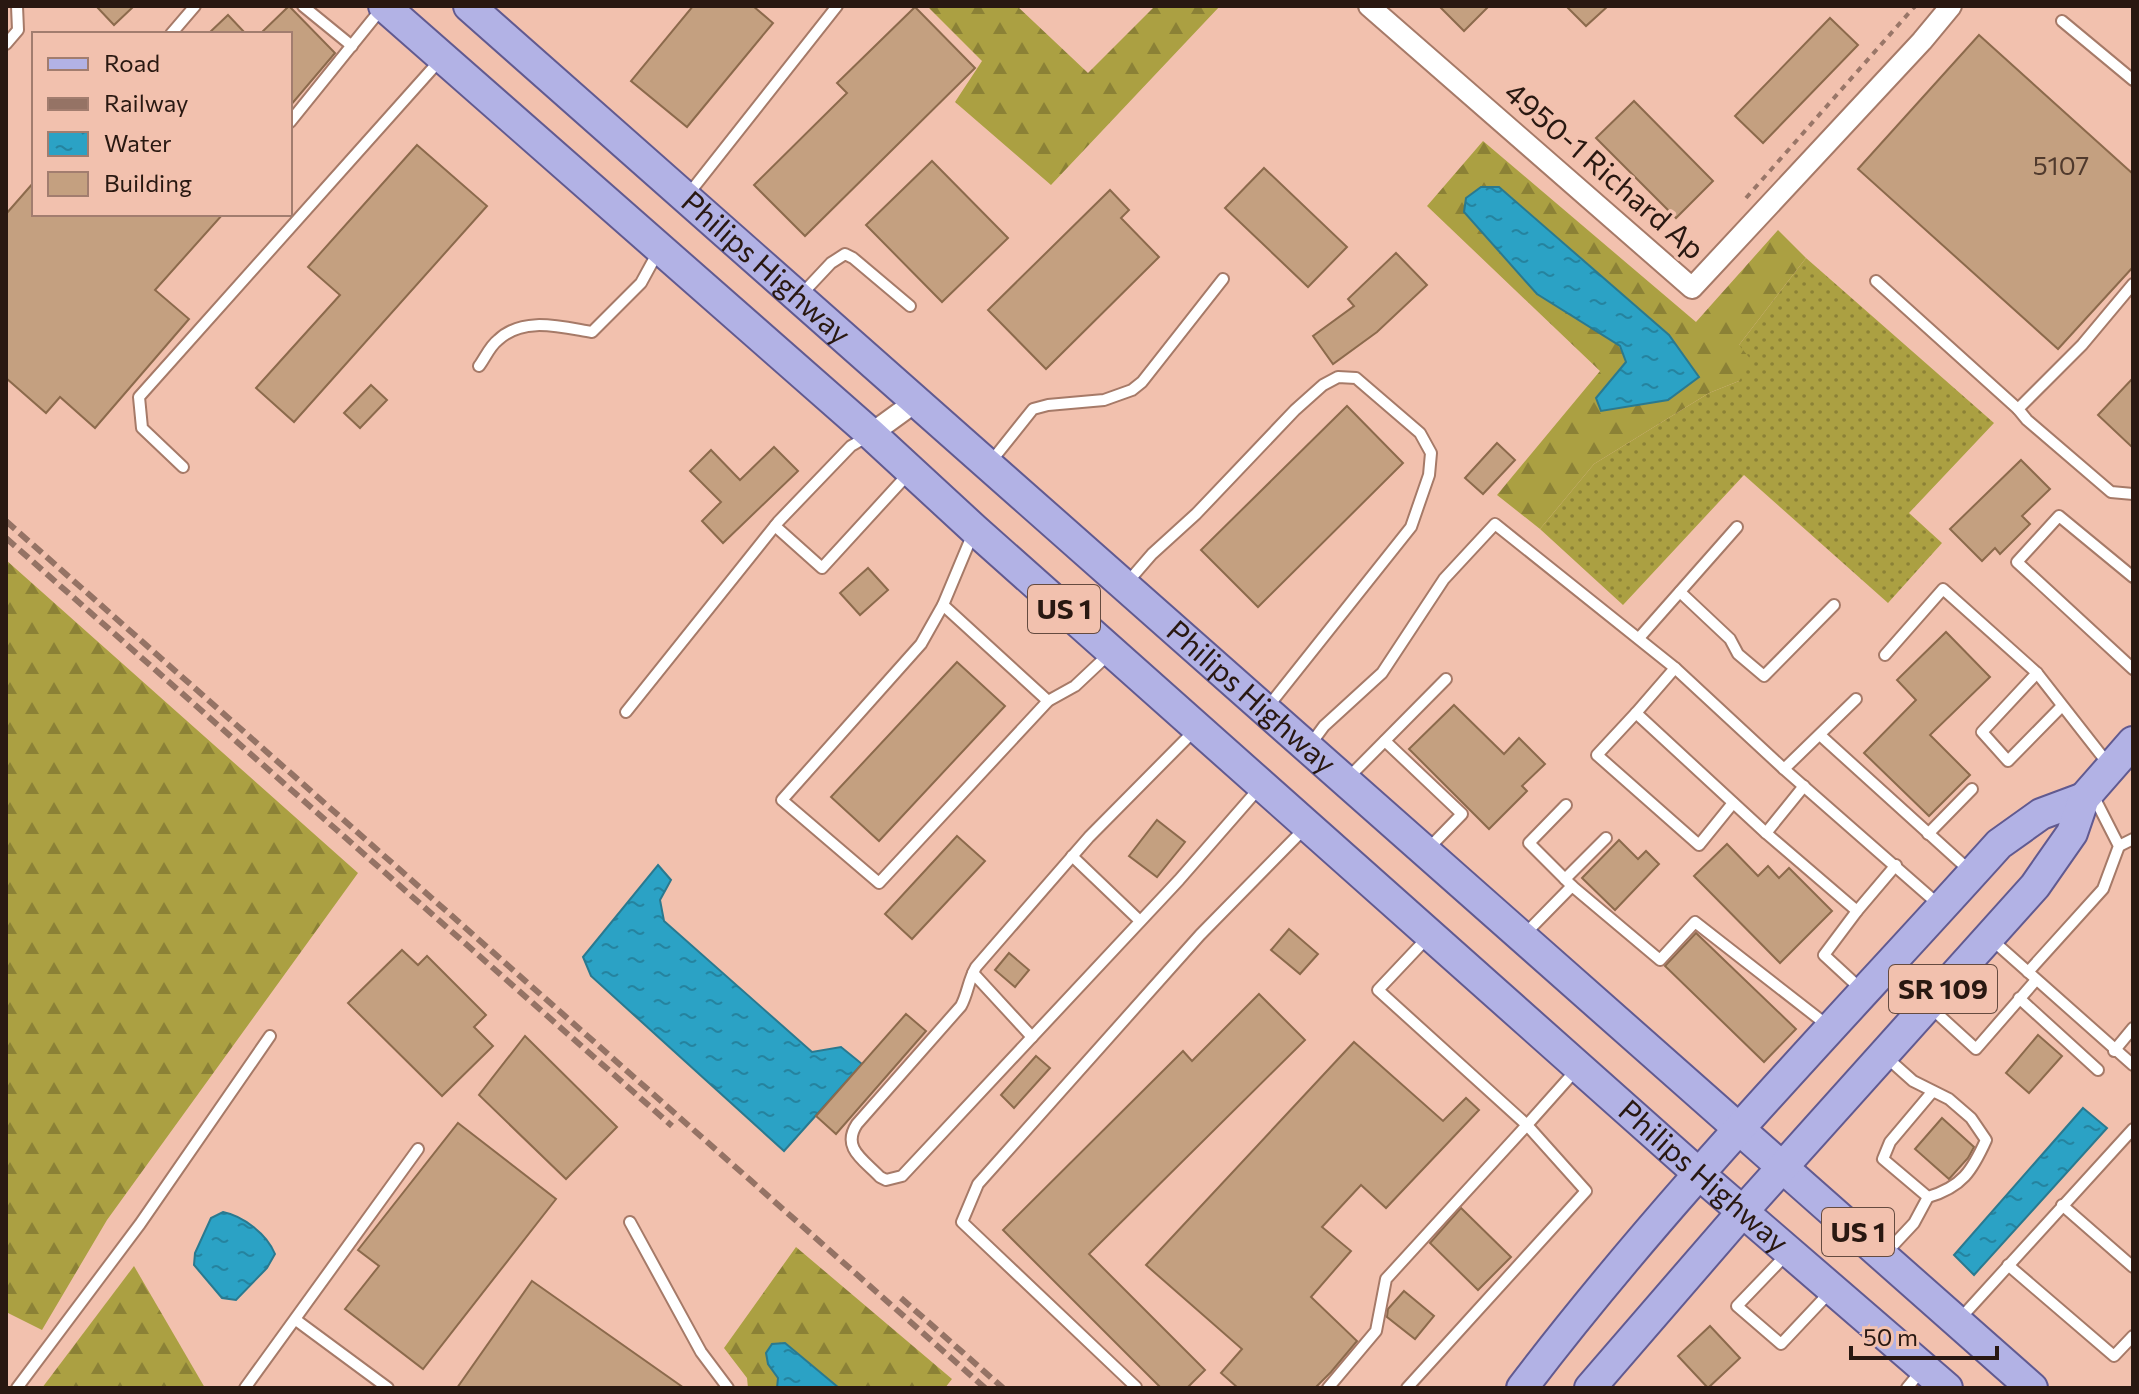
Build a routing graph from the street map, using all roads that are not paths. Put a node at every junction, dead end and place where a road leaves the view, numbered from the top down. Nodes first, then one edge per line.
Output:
1 (17, 6) edge
2 (195, 6) edge
3 (303, 6) edge
4 (384, 6) edge
5 (837, 6) edge
6 (1369, 6) edge
7 (1951, 6) edge
8 (472, 7) edge
9 (2062, 21) dead end
10 (173, 32) edge
11 (6, 44) edge
12 (352, 46) junction
13 (443, 57) junction
14 (2133, 80) edge
15 (292, 120) edge
16 (686, 198) junction
17 (660, 248) junction
18 (1223, 279) dead end
19 (1876, 281) dead end
20 (2133, 284) edge
21 (799, 298) junction
22 (910, 306) dead end
23 (479, 366) dead end
24 (915, 402) junction
25 (2018, 409) junction
26 (871, 434) junction
27 (988, 466) junction
28 (183, 467) dead end
29 (911, 471) junction
30 (2133, 494) edge
31 (775, 526) junction
32 (1737, 527) dead end
33 (974, 529) junction
34 (2133, 577) edge
35 (1124, 586) junction
36 (1680, 592) junction
37 (943, 605) junction
38 (1834, 605) dead end
39 (1639, 638) junction
40 (1111, 651) junction
41 (1885, 655) dead end
42 (1675, 668) junction
43 (2133, 669) edge
44 (2037, 673) junction
45 (1446, 679) dead end
46 (1856, 699) dead end
47 (1048, 701) junction
48 (2061, 707) junction
49 (1266, 710) junction
50 (626, 712) dead end
51 (1636, 713) junction
52 (1197, 727) junction
53 (1820, 735) junction
54 (1385, 741) junction
55 (2133, 742) edge
56 (1308, 747) junction
57 (2110, 767) junction
58 (1784, 769) junction
59 (1345, 781) junction
60 (1262, 785) junction
61 (1804, 786) junction
62 (1972, 789) dead end
63 (2087, 794) junction
64 (1733, 803) junction
65 (1566, 805) dead end
66 (1308, 825) junction
67 (1766, 833) junction
68 (1928, 834) junction
69 (1606, 838) dead end
70 (2133, 839) edge
71 (2119, 846) junction
72 (1425, 852) junction
73 (1072, 856) junction
74 (1896, 865) junction
75 (1973, 873) junction
76 (1568, 882) junction
77 (1943, 908) junction
78 (1857, 911) junction
79 (1140, 921) junction
80 (1430, 934) junction
81 (1522, 937) junction
82 (1989, 937) junction
83 (973, 973) junction
84 (2032, 976) junction
85 (1864, 993) junction
86 (2019, 998) junction
87 (1928, 1005) junction
88 (1831, 1028) junction
89 (2133, 1028) edge
90 (270, 1036) dead end
91 (1032, 1037) junction
92 (2114, 1051) junction
93 (1884, 1055) junction
94 (2133, 1065) edge
95 (1580, 1066) junction
96 (2098, 1070) dead end
97 (1933, 1091) junction
98 (1527, 1125) junction
99 (1739, 1129) junction
100 (2133, 1129) edge
101 (418, 1149) dead end
102 (1783, 1167) junction
103 (1699, 1174) junction
104 (1928, 1197) junction
105 (2062, 1205) junction
106 (1744, 1210) junction
107 (630, 1222) dead end
108 (1791, 1251) junction
109 (1883, 1255) junction
110 (2008, 1265) junction
111 (2133, 1267) edge
112 (1833, 1288) junction
113 (296, 1320) junction
114 (1956, 1322) junction
115 (2133, 1336) edge
116 (1916, 1378) edge
117 (1595, 1382) edge
118 (1136, 1387) edge
119 (1408, 1387) edge
120 (17, 1388) edge
121 (245, 1388) edge
122 (388, 1388) edge
123 (728, 1388) edge
124 (1328, 1388) edge
125 (1522, 1388) edge
126 (1947, 1388) edge
127 (2032, 1388) edge

1 - 11 lane
2 - 10 lane
3 - 12 lane
4 - 12 lane
4 - 13 main road, Philips Highway / US 1
5 - 16 lane
6 - 7 street, 4950-1 Richard Ap
8 - 16 main road, Philips Highway / US 1
9 - 14 lane
12 - 15 lane
13 - 17 main road, Philips Highway / US 1
13 - 28 lane
16 - 21 main road, Philips Highway / US 1
17 - 23 lane
17 - 26 main road, Philips Highway / US 1
18 - 27 lane
19 - 25 lane
20 - 25 lane
21 - 22 lane
21 - 24 main road, Philips Highway / US 1
24 - 26 street
24 - 27 main road, Philips Highway / US 1
25 - 30 lane
26 - 29 main road, Philips Highway / US 1
26 - 31 lane
27 - 35 main road, Philips Highway / US 1
29 - 31 lane
29 - 33 main road, Philips Highway / US 1
31 - 50 lane
32 - 36 lane
33 - 37 lane
33 - 40 main road, Philips Highway / US 1
34 - 43 lane
35 - 49 main road, Philips Highway / US 1
35 - 49 lane
36 - 38 lane
36 - 39 lane
37 - 47 lane
37 - 47 lane
39 - 42 lane
39 - 56 lane
40 - 47 lane
40 - 52 main road, Philips Highway / US 1
41 - 44 lane
42 - 51 lane
42 - 58 lane
44 - 48 lane
44 - 48 lane
45 - 54 lane
46 - 53 lane
48 - 57 lane
49 - 56 main road, Philips Highway / US 1
51 - 64 lane
51 - 64 lane
52 - 60 main road, Philips Highway / US 1
52 - 73 lane
53 - 58 lane
53 - 68 lane
54 - 59 lane
54 - 72 lane
55 - 57 main road, SR 109
56 - 59 main road, Philips Highway / US 1
57 - 63 main road, SR 109
58 - 61 lane
59 - 72 main road, Philips Highway / US 1
60 - 66 main road, Philips Highway / US 1
60 - 79 lane
61 - 67 lane
61 - 74 lane
62 - 68 lane
63 - 71 lane
63 - 75 main road, SR 109
63 - 82 main road, SR 109
64 - 67 lane
65 - 76 lane
66 - 80 main road, Philips Highway / US 1
66 - 118 lane
67 - 78 lane
68 - 75 lane
69 - 76 lane
70 - 71 lane
71 - 84 lane
72 - 81 main road, Philips Highway / US 1
73 - 79 lane
73 - 83 lane
74 - 77 lane
74 - 78 lane
75 - 77 main road, SR 109
76 - 81 lane
76 - 88 lane
77 - 85 main road, SR 109
78 - 85 lane
79 - 91 lane
80 - 95 main road, Philips Highway / US 1
80 - 98 lane
81 - 99 main road, Philips Highway / US 1
82 - 84 lane
82 - 87 main road, SR 109
83 - 91 lane
83 - 91 lane
84 - 86 lane
84 - 92 lane
85 - 88 main road, SR 109
86 - 87 lane
86 - 96 lane
87 - 93 main road, SR 109
88 - 99 main road, SR 109
89 - 92 lane
90 - 120 lane
92 - 94 lane
93 - 97 lane
93 - 102 main road, SR 109
95 - 98 lane
95 - 103 main road, Philips Highway / US 1
97 - 104 lane
97 - 104 lane
98 - 119 lane
98 - 124 lane
99 - 102 main road, Philips Highway / US 1
99 - 103 main road, SR 109
100 - 105 lane
101 - 113 lane
102 - 106 main road, SR 109
102 - 109 main road, Philips Highway / US 1
103 - 106 main road, Philips Highway / US 1
103 - 125 main road, SR 109
104 - 109 lane
105 - 110 lane
105 - 111 lane
106 - 108 main road, Philips Highway / US 1
106 - 117 main road, SR 109
107 - 123 lane
108 - 112 main road, Philips Highway / US 1
108 - 112 lane
109 - 114 main road, Philips Highway / US 1
110 - 114 lane
110 - 115 lane
112 - 116 main road, Philips Highway / US 1
113 - 121 lane
113 - 122 lane
114 - 127 main road, Philips Highway / US 1
116 - 126 main road, Philips Highway / US 1

